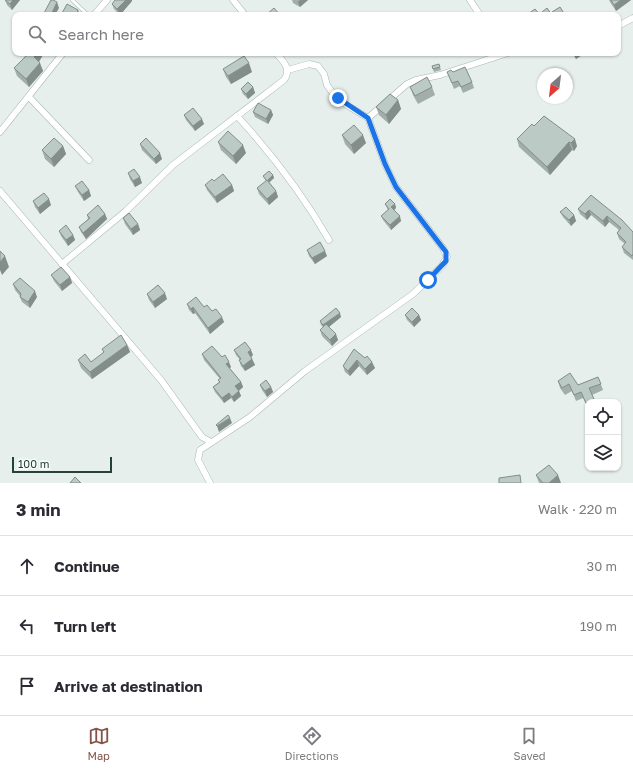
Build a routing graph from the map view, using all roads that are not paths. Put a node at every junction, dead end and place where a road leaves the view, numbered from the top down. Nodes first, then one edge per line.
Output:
1 (72, 0) edge
2 (107, 0) edge
3 (233, 0) edge
4 (470, 0) edge
5 (85, 12) edge
6 (97, 12) edge
7 (243, 12) edge
8 (478, 12) edge
9 (633, 18) edge
10 (621, 24) edge
11 (61, 56) edge
12 (279, 56) edge
13 (499, 56) edge
14 (288, 70) junction
15 (28, 96) junction
16 (237, 116) junction
17 (368, 118) junction
18 (0, 132) edge
19 (89, 160) dead end
20 (0, 191) edge
21 (329, 240) dead end
22 (62, 264) junction
23 (211, 442) junction
24 (210, 483) edge

1 - 5 lane
2 - 6 street
3 - 7 street
4 - 8 street
9 - 10 street
11 - 15 street
12 - 14 street
13 - 17 street
14 - 16 street
14 - 17 street
15 - 18 street
15 - 19 street
16 - 21 street
16 - 22 street
17 - 23 street
20 - 22 street
22 - 23 street
23 - 24 street

